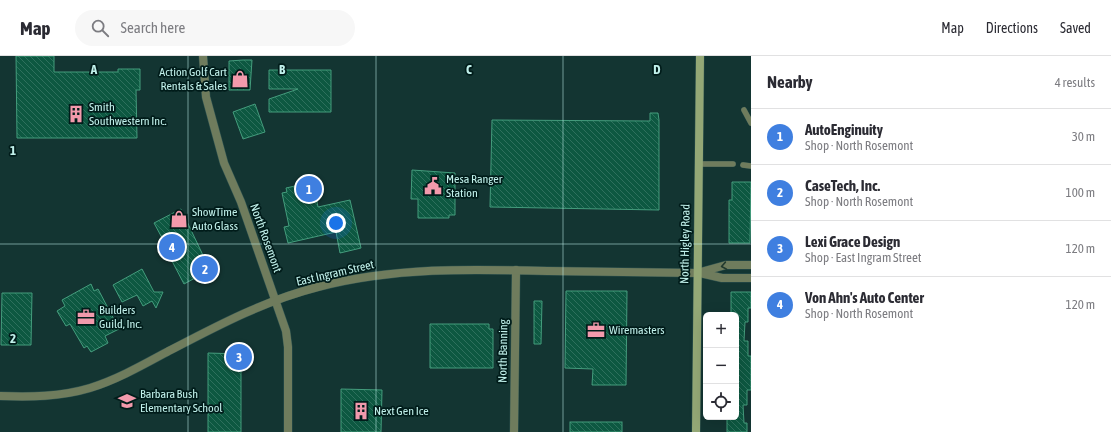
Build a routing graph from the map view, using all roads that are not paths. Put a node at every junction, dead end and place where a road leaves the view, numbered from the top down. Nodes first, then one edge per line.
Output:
1 (203, 56) edge
2 (700, 56) edge
3 (744, 110) dead end
4 (751, 123) edge
5 (698, 164) junction
6 (733, 164) dead end
7 (743, 166) dead end
8 (751, 166) edge
9 (751, 266) edge
10 (516, 270) junction
11 (697, 273) junction
12 (751, 278) edge
13 (276, 300) junction
14 (0, 396) edge
15 (288, 432) edge
16 (514, 432) edge
17 (696, 432) edge

1 - 13 street, North Rosemont
2 - 5 main road, North Higley Road
3 - 4 lane
5 - 6 lane
5 - 11 main road, North Higley Road
7 - 8 lane
9 -> 11 street, East Ingram Street
10 - 11 street, East Ingram Street
10 - 13 street, East Ingram Street
10 - 16 street, North Banning
11 - 12 street, East Ingram Street
11 - 17 main road, North Higley Road
13 - 14 street, East Ingram Street
13 - 15 street, North Rosemont

